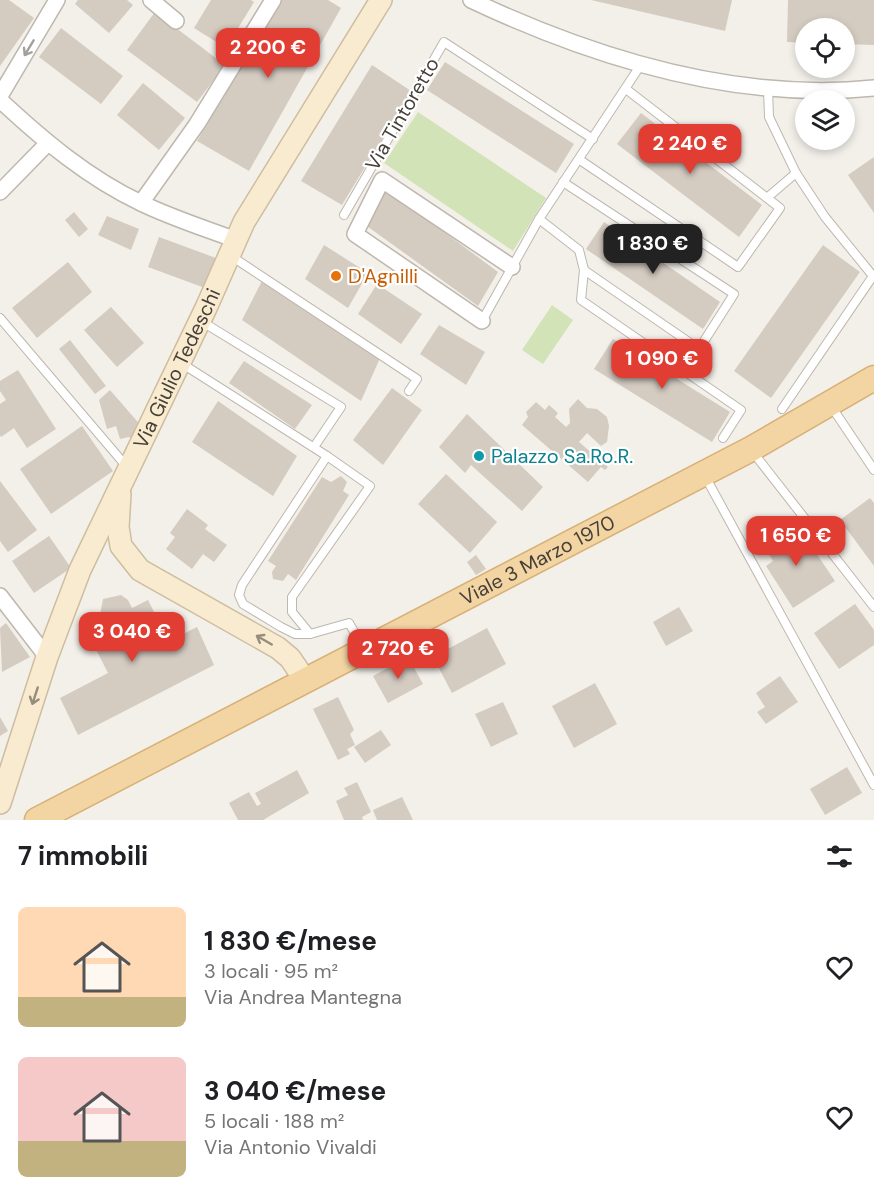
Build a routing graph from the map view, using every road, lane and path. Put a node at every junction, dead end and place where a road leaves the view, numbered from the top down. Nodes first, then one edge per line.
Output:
1 (57, 0) edge
2 (151, 0) edge
3 (273, 0) edge
4 (471, 0) edge
5 (375, 2) edge
6 (498, 6) edge
7 (176, 21) dead end
8 (642, 63) junction
9 (768, 88) junction
10 (874, 88) edge
11 (626, 89) junction
12 (0, 98) edge
13 (593, 139) junction
14 (47, 144) junction
15 (580, 160) junction
16 (796, 173) junction
17 (562, 182) junction
18 (0, 192) edge
19 (768, 197) junction
20 (141, 203) junction
21 (344, 215) dead end
22 (539, 219) junction
23 (232, 248) junction
24 (512, 267) junction
25 (584, 270) junction
26 (0, 318) edge
27 (200, 321) junction
28 (482, 321) joint
29 (180, 363) junction
30 (874, 378) edge
31 (409, 390) dead end
32 (830, 405) junction
33 (782, 409) dead end
34 (723, 438) dead end
35 (314, 447) junction
36 (751, 449) junction
37 (327, 456) junction
38 (874, 470) edge
39 (703, 474) junction
40 (125, 478) junction
41 (94, 544) junction
42 (121, 546) junction
43 (0, 596) edge
44 (874, 607) edge
45 (310, 634) junction
46 (364, 648) junction
47 (47, 657) junction
48 (305, 680) junction
49 (874, 785) edge
50 (0, 802) edge
51 (37, 820) edge

1 -> 12 street
2 - 7 street
3 - 20 street
4 - 6 street
5 - 23 street, Via Giulio Tedeschi
6 - 8 street
8 - 9 street
8 - 11 lane
9 - 10 street
9 - 16 lane
11 - 13 lane
11 - 19 lane
12 - 14 street
13 - 15 lane
13 - 21 lane, Via Tintoretto
14 - 18 street
14 - 20 street
15 - 17 lane
15 - 19 lane
16 - 19 lane
16 - 33 lane
17 - 22 lane
17 - 25 lane
20 - 23 street
22 - 24 lane
22 - 25 lane
23 - 27 street, Via Giulio Tedeschi
23 - 31 lane
24 - 28 lane
24 - 28 street
25 - 34 lane
26 - 40 lane
27 - 29 street, Via Giulio Tedeschi
27 - 35 lane
29 - 35 lane
29 - 40 street, Via Giulio Tedeschi
30 - 32 main road, Viale 3 Marzo 1970
32 - 36 main road, Viale 3 Marzo 1970
32 - 38 lane
35 - 37 lane
36 - 39 main road, Viale 3 Marzo 1970
36 - 44 lane
37 - 45 lane
37 - 45 lane
39 - 46 main road, Viale 3 Marzo 1970
39 - 49 lane
40 - 41 street
40 - 42 street, Via Giulio Tedeschi
41 - 42 street
41 - 47 street
48 -> 42 street
43 - 47 street
45 - 46 lane
46 - 48 main road, Viale 3 Marzo 1970
47 -> 50 street
48 - 51 main road, Viale 3 Marzo 1970

